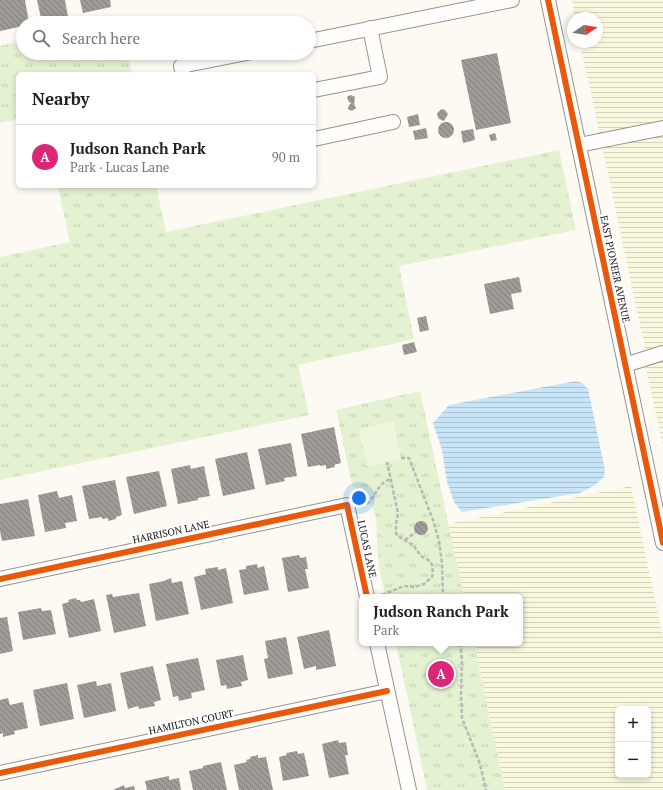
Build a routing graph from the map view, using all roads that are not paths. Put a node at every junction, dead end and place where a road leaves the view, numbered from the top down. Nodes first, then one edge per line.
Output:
1 (512, 0) edge
2 (548, 0) edge
3 (370, 28) junction
4 (316, 40) edge
5 (211, 60) edge
6 (182, 72) edge
7 (316, 90) edge
8 (393, 122) dead end
9 (663, 128) edge
10 (316, 139) edge
11 (579, 145) junction
12 (663, 353) edge
13 (625, 365) junction
14 (347, 505) joint
15 (663, 543) edge
16 (0, 579) edge
17 (366, 594) edge
18 (378, 646) edge
19 (387, 691) junction
20 (0, 773) edge
21 (408, 790) edge

1 - 3 street
2 - 11 street, EAST PIONEER AVENUE
3 - 4 street
3 - 7 street
5 - 6 street
8 - 10 street
9 - 11 street
11 - 13 street, EAST PIONEER AVENUE
12 - 13 street
13 - 15 street, EAST PIONEER AVENUE
14 - 16 street, HARRISON LANE
14 - 17 street, LUCAS LANE
18 - 19 street
19 - 20 street, HAMILTON COURT
19 - 21 street

